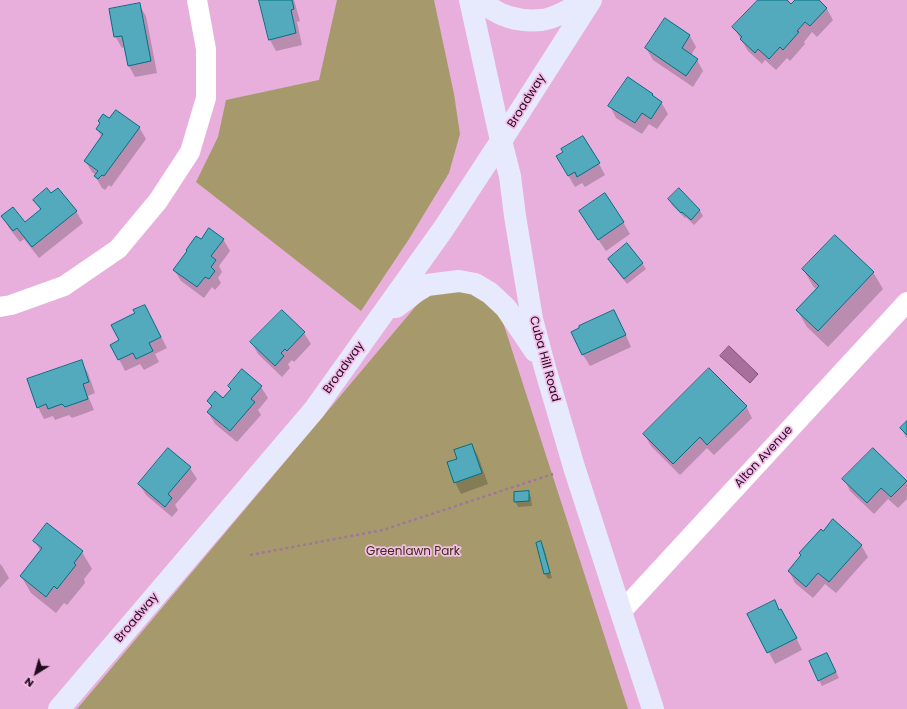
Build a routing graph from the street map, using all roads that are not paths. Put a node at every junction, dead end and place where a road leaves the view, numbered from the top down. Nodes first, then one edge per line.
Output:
1 (197, 0) edge
2 (470, 0) edge
3 (482, 0) edge
4 (584, 0) edge
5 (591, 0) edge
6 (501, 142) junction
7 (907, 302) edge
8 (0, 307) edge
9 (366, 338) junction
10 (545, 368) junction
11 (621, 612) junction
12 (59, 709) edge
13 (653, 709) edge

1 - 8 street
2 - 6 main road, Cuba Hill Road
3 - 4 main road
5 - 6 main road, Broadway
6 - 9 main road, Broadway
6 - 10 main road, Cuba Hill Road
7 - 11 street, Alton Avenue
9 - 10 main road
9 - 12 main road, Broadway
10 - 11 main road, Cuba Hill Road
11 - 13 main road, Cuba Hill Road

